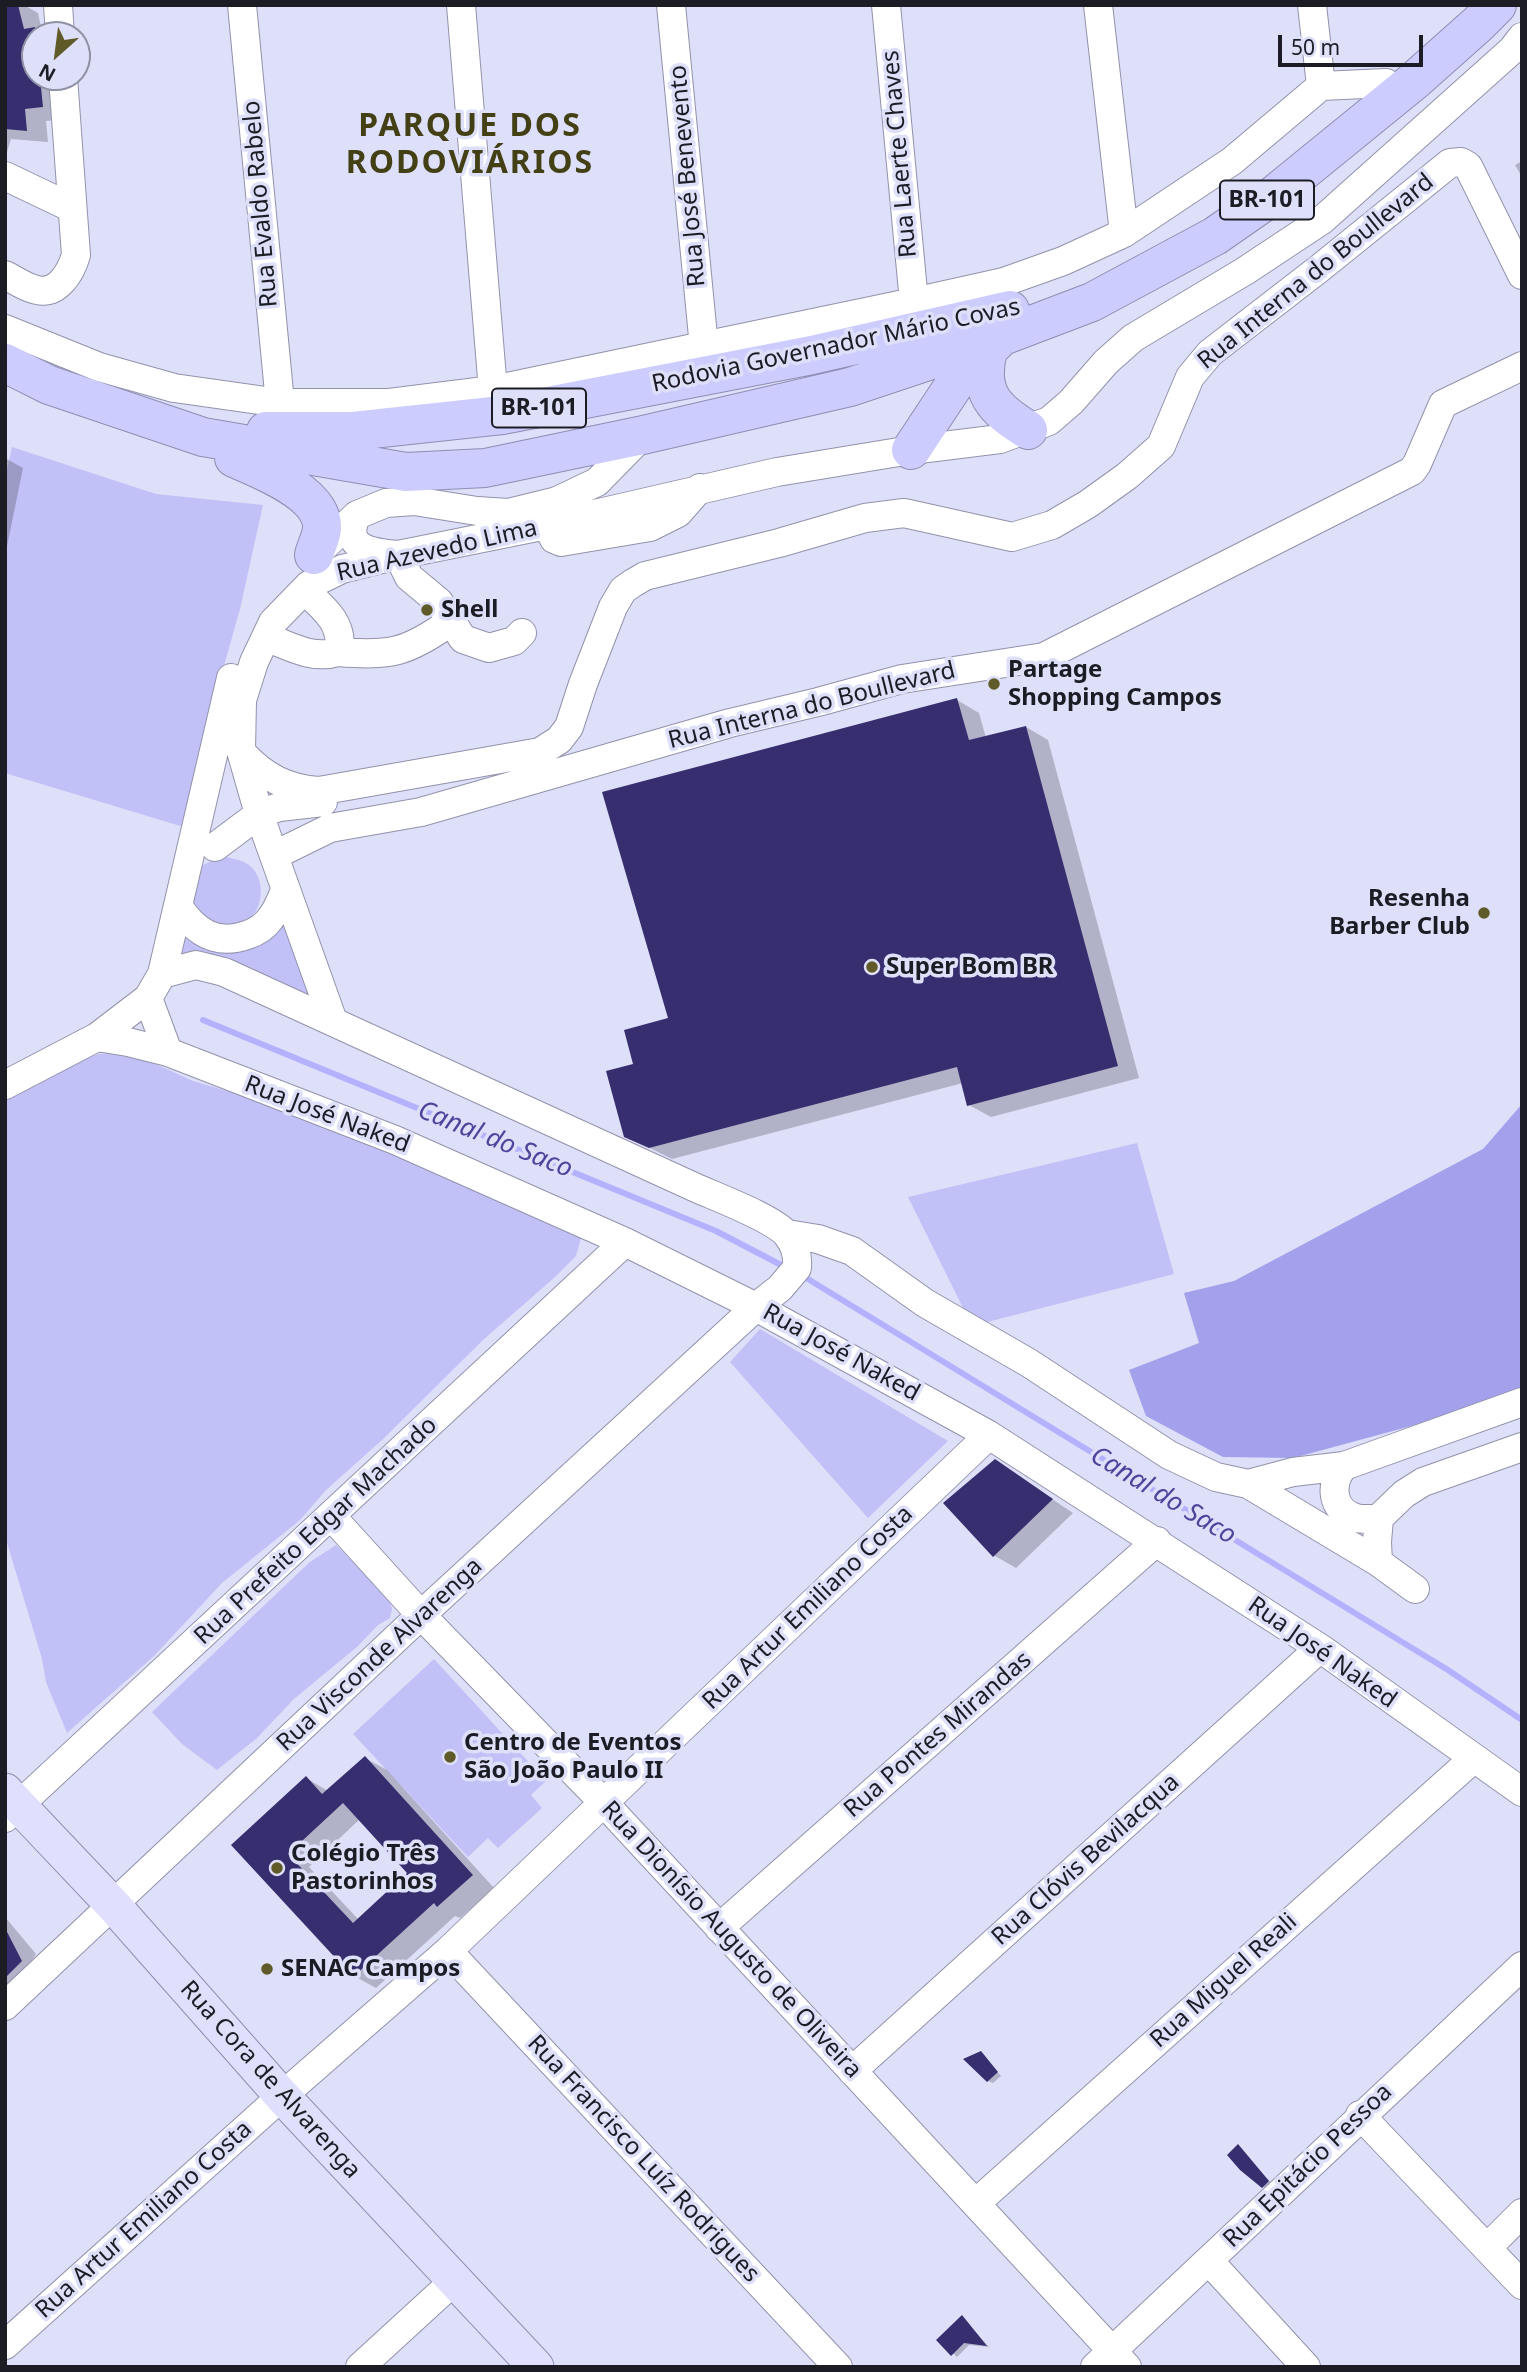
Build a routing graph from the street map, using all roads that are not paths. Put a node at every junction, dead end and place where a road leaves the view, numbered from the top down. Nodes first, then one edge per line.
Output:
1 (242, 5) edge
2 (461, 5) edge
3 (671, 5) edge
4 (886, 5) edge
5 (1098, 5) edge
6 (1312, 5) edge
7 (1469, 5) edge
8 (1497, 5) edge
9 (1518, 48) edge
10 (1387, 83) junction
11 (1321, 86) junction
12 (64, 91) edge
13 (5, 176) edge
14 (72, 208) junction
15 (1124, 233) junction
16 (5, 275) edge
17 (1522, 275) edge
18 (914, 302) junction
19 (5, 329) edge
20 (994, 344) junction
21 (704, 347) junction
22 (812, 355) junction
23 (5, 363) edge
24 (1522, 366) edge
25 (493, 390) junction
26 (280, 402) junction
27 (153, 420) junction
28 (1028, 430) junction
29 (643, 435) junction
30 (911, 450) junction
31 (357, 515) junction
32 (398, 555) junction
33 (309, 573) junction
34 (450, 622) junction
35 (522, 633) dead end
36 (266, 637) junction
37 (338, 652) junction
38 (569, 727) junction
39 (241, 751) junction
40 (259, 814) junction
41 (215, 847) junction
42 (186, 866) junction
43 (280, 872) junction
44 (178, 906) junction
45 (162, 974) junction
46 (148, 998) junction
47 (334, 1021) junction
48 (97, 1037) junction
49 (168, 1052) junction
50 (5, 1084) edge
51 (788, 1234) junction
52 (625, 1242) junction
53 (840, 1247) junction
54 (797, 1268) junction
55 (756, 1307) junction
56 (1522, 1402) edge
57 (989, 1435) junction
58 (1522, 1447) edge
59 (1345, 1466) junction
60 (1248, 1484) junction
61 (332, 1517) junction
62 (1379, 1518) junction
63 (1157, 1541) junction
64 (1378, 1562) junction
65 (1415, 1589) dead end
66 (421, 1615) junction
67 (1320, 1648) junction
68 (1473, 1759) junction
69 (1522, 1792) edge
70 (604, 1803) junction
71 (10, 1805) edge
72 (114, 1906) junction
73 (719, 1928) junction
74 (448, 1951) junction
75 (1522, 1966) edge
76 (5, 2006) edge
77 (852, 2071) junction
78 (282, 2096) junction
79 (1360, 2115) junction
80 (976, 2203) junction
81 (1522, 2213) edge
82 (1487, 2248) junction
83 (1209, 2261) junction
84 (455, 2280) junction
85 (1522, 2286) edge
86 (5, 2345) edge
87 (1112, 2361) edge
88 (360, 2367) edge
89 (536, 2367) edge
90 (838, 2367) edge
91 (1306, 2367) edge

1 - 26 street, Rua Evaldo Rabelo
2 - 25 street
3 - 21 street, Rua José Benevento
4 - 18 street, Rua Laerte Chaves
5 - 15 street
6 - 11 street
7 - 10 highway, Rodovia Governador Mário Covas / BR-101
8 - 20 highway, Rodovia Governador Mário Covas / BR-101
9 - 28 street, Rua Azevedo Lima
10 - 11 street
10 - 22 highway, Rodovia Governador Mário Covas / BR-101
11 - 15 street
12 - 14 street
13 - 14 street
14 - 16 street
15 - 18 street
17 - 38 street, Rua Interna do Boullevard
18 - 21 street
19 - 26 street
20 - 28 highway
20 - 29 highway, Rodovia Governador Mário Covas / BR-101
20 - 30 highway
21 - 25 street
22 - 27 highway, Rodovia Governador Mário Covas / BR-101
22 - 29 highway
23 - 27 highway, Rodovia Governador Mário Covas / BR-101
24 - 43 street, Rua Interna do Boullevard
25 - 26 street
27 - 29 highway, Rodovia Governador Mário Covas / BR-101
27 - 33 highway
28 - 30 street, Rua Azevedo Lima
29 - 31 street, Rua Azevedo Lima
30 - 32 street, Rua Azevedo Lima
31 - 32 street
31 - 33 street, Rua Azevedo Lima
32 - 33 street, Rua Azevedo Lima
32 - 34 street
33 - 36 street, Rua Azevedo Lima
33 - 37 street
33 - 42 street, Rua Azevedo Lima
34 - 35 street
34 - 37 street
36 - 37 street
36 - 39 street, Rua Azevedo Lima
38 - 39 street
38 - 40 street
39 - 40 street, Rua Azevedo Lima
40 - 41 street
40 - 43 street, Rua Azevedo Lima
41 - 42 street
41 - 43 street
42 - 44 street, Rua Azevedo Lima
43 - 44 street
43 - 47 street, Rua Azevedo Lima
44 - 45 street, Rua Azevedo Lima
45 - 46 street, Rua Azevedo Lima
45 - 47 street
46 - 48 street, Rua Azevedo Lima
46 - 49 street
47 - 51 street
48 - 49 street, Rua José Naked
48 - 50 street, Rua Azevedo Lima
49 - 52 street, Rua José Naked
51 - 53 street
51 - 54 street
52 - 55 street, Rua José Naked
52 - 61 street, Rua Prefeito Edgar Machado
53 - 54 street
53 - 60 street
54 - 55 street, Rua Visconde Alvarenga
55 - 57 street, Rua José Naked
55 - 66 street, Rua Visconde Alvarenga
56 - 59 street
57 - 63 street, Rua José Naked
57 - 70 street, Rua Artur Emiliano Costa
58 - 62 street
59 - 60 street
59 - 62 street
60 - 64 street
61 - 66 street, Rua Dionísio Augusto de Oliveira
61 - 71 street, Rua Prefeito Edgar Machado
62 - 64 street
63 - 67 street, Rua José Naked
63 - 73 street, Rua Pontes Mirandas
64 - 65 street
66 - 70 street, Rua Dionísio Augusto de Oliveira
66 - 72 street, Rua Visconde Alvarenga
67 - 68 street, Rua José Naked
67 - 77 street, Rua Clóvis Bevilacqua
68 - 69 street, Rua José Naked
68 - 80 street, Rua Miguel Reali
70 - 73 street, Rua Dionísio Augusto de Oliveira
70 - 74 street, Rua Artur Emiliano Costa
71 - 72 main road, Rua Cora de Alvarenga
72 - 76 street, Rua Visconde Alvarenga
72 - 78 main road, Rua Cora de Alvarenga
73 - 77 street, Rua Dionísio Augusto de Oliveira
74 - 78 street, Rua Artur Emiliano Costa
74 - 90 street, Rua Francisco Luíz Rodrigues
75 - 79 street, Rua Epitácio Pessoa
77 - 80 street, Rua Dionísio Augusto de Oliveira
78 - 84 main road, Rua Cora de Alvarenga
78 - 86 street, Rua Artur Emiliano Costa
79 - 82 street
79 - 83 street, Rua Epitácio Pessoa
80 - 87 street, Rua Dionísio Augusto de Oliveira
81 - 82 street
82 - 85 street
83 - 87 street, Rua Epitácio Pessoa
83 - 91 street
84 - 88 street
84 - 89 main road, Rua Cora de Alvarenga

